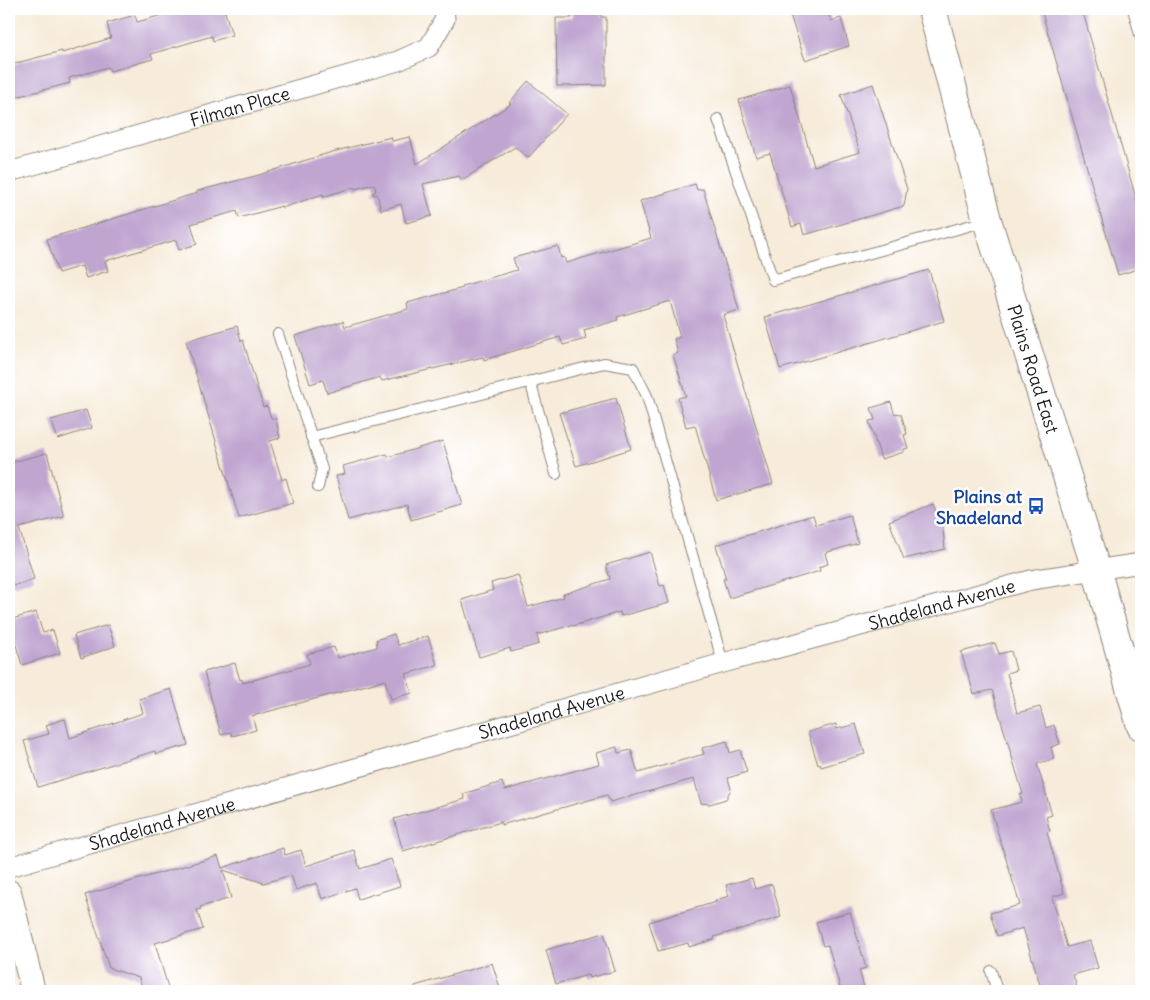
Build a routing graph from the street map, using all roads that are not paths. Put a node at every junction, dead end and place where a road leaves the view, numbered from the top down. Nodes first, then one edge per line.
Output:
1 (444, 9) edge
2 (932, 9) edge
3 (1133, 9) edge
4 (1141, 38) edge
5 (718, 119) dead end
6 (9, 172) edge
7 (987, 220) junction
8 (278, 334) dead end
9 (530, 381) junction
10 (311, 437) junction
11 (556, 474) dead end
12 (318, 487) dead end
13 (1141, 563) edge
14 (1096, 569) junction
15 (723, 663) junction
16 (1141, 726) edge
17 (9, 867) edge
18 (9, 892) edge
19 (991, 971) dead end
20 (33, 991) edge
21 (997, 991) edge

1 - 6 street, Filman Place
2 - 7 main road, Plains Road East
3 - 4 lane
5 - 7 lane
7 - 14 main road, Plains Road East
8 - 10 lane
9 - 10 lane
9 - 11 lane
9 - 15 lane
10 - 12 lane
13 - 14 street, Shadeland Avenue
14 - 15 street, Shadeland Avenue
14 - 16 main road, Plains Road East
15 - 17 street, Shadeland Avenue
18 - 20 street
19 - 21 lane

